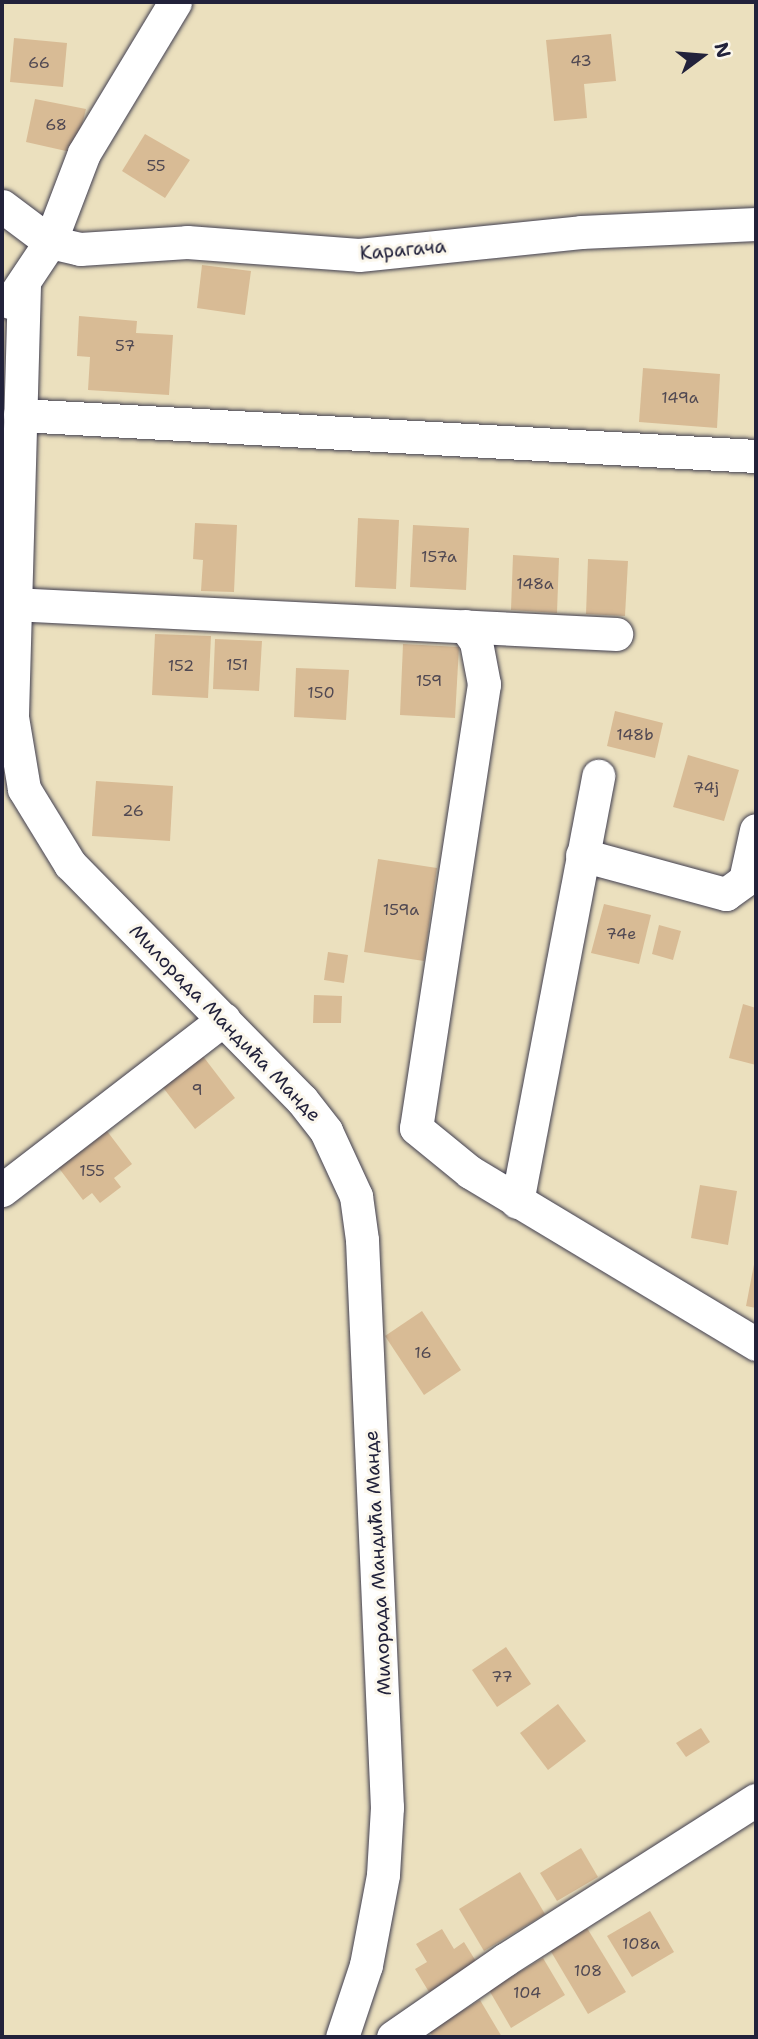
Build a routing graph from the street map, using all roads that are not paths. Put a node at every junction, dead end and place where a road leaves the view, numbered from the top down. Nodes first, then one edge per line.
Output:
1 (175, 2) edge
2 (2, 206) edge
3 (756, 224) edge
4 (50, 242) junction
5 (24, 285) junction
6 (2, 312) edge
7 (20, 415) junction
8 (756, 456) edge
9 (12, 604) junction
10 (465, 626) junction
11 (616, 634) dead end
12 (598, 776) dead end
13 (756, 830) edge
14 (582, 855) junction
15 (224, 1018) junction
16 (2, 1190) edge
17 (517, 1202) junction
18 (756, 1344) edge
19 (756, 1800) edge
20 (342, 2037) edge
21 (393, 2037) edge

1 - 4 street
2 - 4 street
3 - 4 street, Карагача
4 - 5 street
5 - 6 street
5 - 7 street, Милорада Мандића Манде
7 - 8 street
7 - 9 street, Милорада Мандића Манде
9 - 10 street
9 - 15 street, Милорада Мандића Манде
10 - 11 street
10 - 17 street
12 - 14 street
13 - 14 street
14 - 17 street
15 - 16 street
15 - 20 street, Милорада Мандића Манде
17 - 18 street
19 - 21 street

